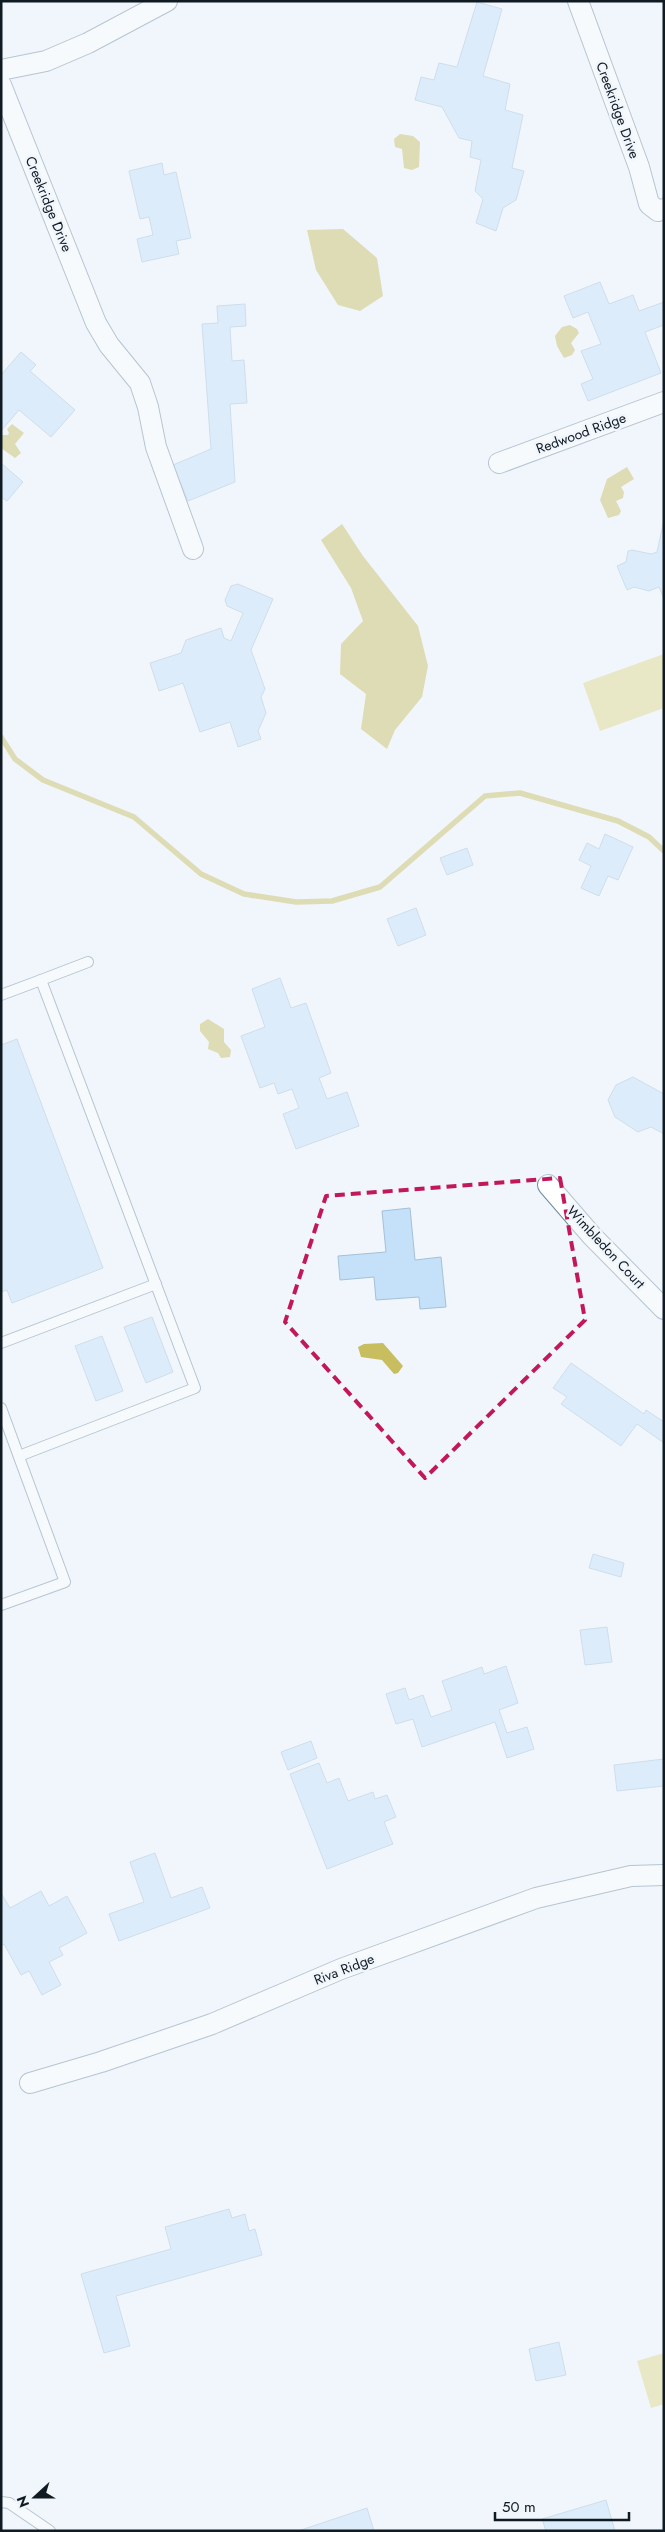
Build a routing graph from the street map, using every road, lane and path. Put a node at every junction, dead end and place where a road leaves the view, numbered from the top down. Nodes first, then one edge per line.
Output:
1 (167, 1) edge
2 (578, 1) edge
3 (1, 70) edge
4 (1, 85) edge
5 (664, 209) edge
6 (664, 402) edge
7 (499, 463) dead end
8 (193, 548) dead end
9 (88, 962) dead end
10 (41, 980) junction
11 (1, 995) edge
12 (548, 1185) dead end
13 (156, 1284) junction
14 (664, 1309) edge
15 (1, 1342) edge
16 (1, 1408) edge
17 (19, 1456) junction
18 (1, 1605) edge
19 (664, 1875) edge
20 (30, 2083) dead end
21 (1, 2502) edge
22 (50, 2531) edge

1 - 3 street
2 - 5 street, Creekridge Drive
4 - 8 street, Creekridge Drive
6 - 7 street, Redwood Ridge
9 - 10 lane
10 - 11 lane
10 - 13 lane
12 - 14 street, Wimbledon Court
13 - 15 lane
13 - 17 lane
16 - 17 lane
17 - 18 lane
19 - 20 street, Riva Ridge
21 - 22 lane

